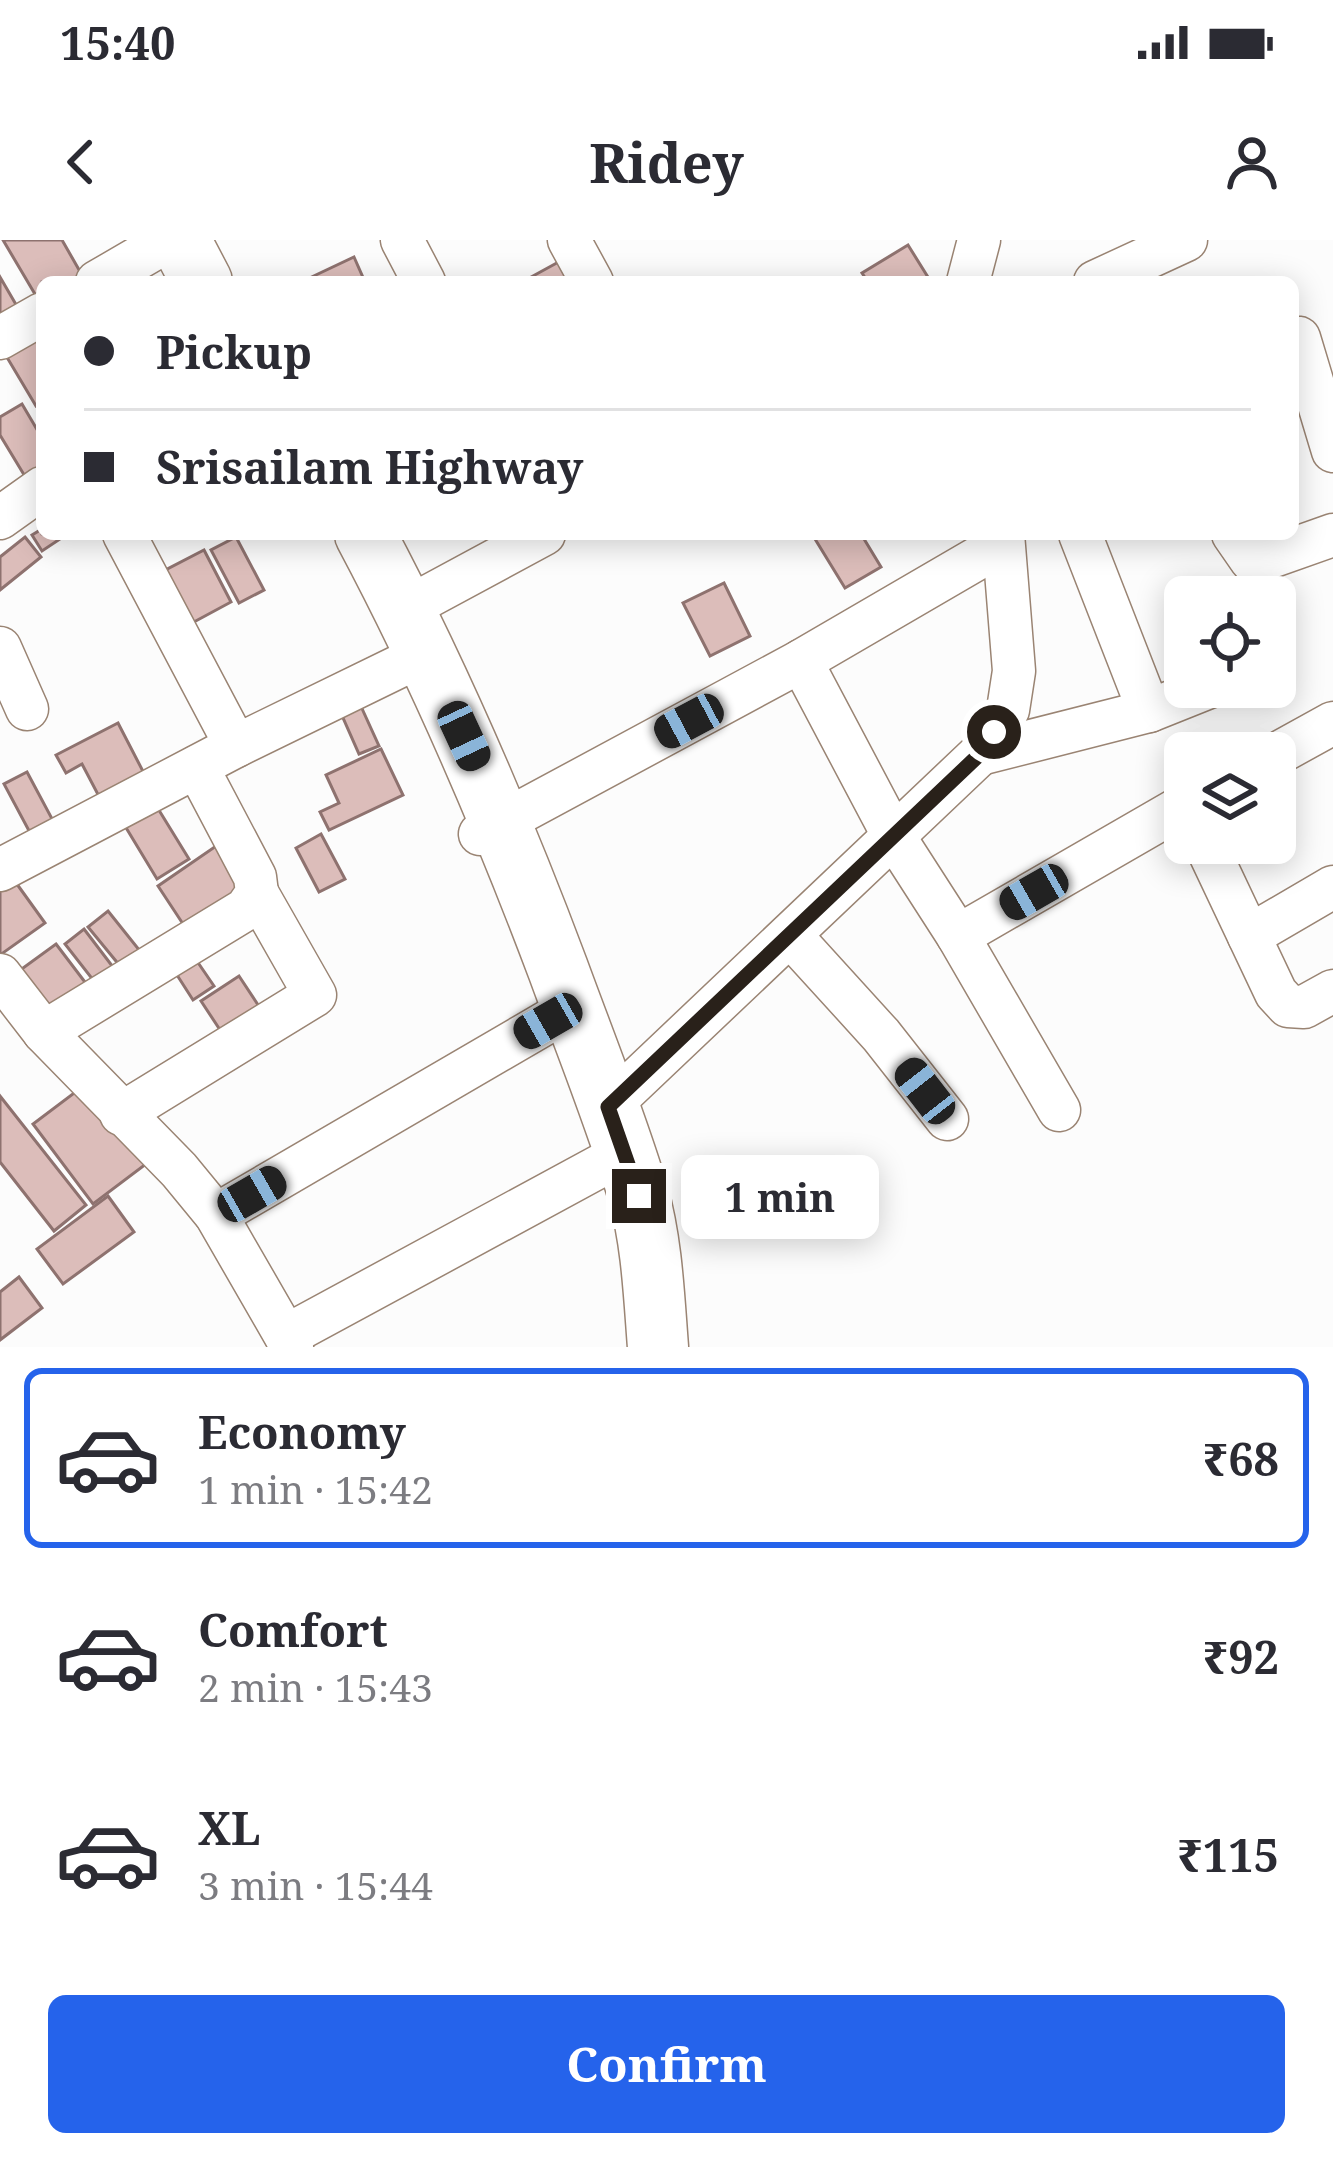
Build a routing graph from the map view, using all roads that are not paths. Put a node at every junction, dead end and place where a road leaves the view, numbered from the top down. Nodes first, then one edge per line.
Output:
1 (169, 240) edge
2 (180, 240) edge
3 (210, 240) edge
4 (402, 240) edge
5 (569, 240) edge
6 (979, 240) edge
7 (1186, 240) edge
8 (107, 276) edge
9 (199, 276) edge
10 (229, 276) edge
11 (421, 276) edge
12 (589, 276) edge
13 (970, 276) edge
14 (1108, 276) edge
15 (36, 317) edge
16 (1308, 333) edge
17 (0, 338) edge
18 (1333, 451) edge
19 (36, 492) edge
20 (0, 518) edge
21 (1333, 535) edge
22 (127, 540) edge
23 (342, 540) edge
24 (367, 540) edge
25 (536, 540) edge
26 (1001, 540) edge
27 (1003, 540) edge
28 (1081, 540) edge
29 (1237, 540) edge
30 (404, 637) junction
31 (0, 648) edge
32 (801, 661) junction
33 (1164, 705) edge
34 (27, 709) dead end
35 (1149, 711) junction
36 (1333, 723) edge
37 (1296, 743) edge
38 (236, 746) junction
39 (980, 754) junction
40 (197, 767) junction
41 (1164, 817) edge
42 (491, 828) junction
43 (893, 835) junction
44 (1215, 864) edge
45 (0, 870) edge
46 (1333, 886) edge
47 (257, 893) junction
48 (790, 935) junction
49 (1249, 935) junction
50 (958, 936) junction
51 (0, 974) edge
52 (1333, 991) edge
53 (548, 1021) junction
54 (44, 1031) junction
55 (608, 1107) junction
56 (1059, 1110) dead end
57 (121, 1114) junction
58 (947, 1119) dead end
59 (600, 1166) junction
60 (216, 1215) junction
61 (289, 1341) edge
62 (630, 1347) edge
63 (658, 1347) edge

1 - 8 street
2 - 9 highway
3 - 10 highway
4 - 11 street
5 - 12 street
6 - 13 street
7 - 14 street
15 - 17 street
16 - 18 street
19 - 20 street
21 - 29 street
22 - 38 street
23 - 30 highway
24 - 30 highway
25 - 30 street
26 - 32 street
27 - 39 street
28 - 35 street
30 - 38 street
30 - 42 highway
31 - 34 street
32 - 42 street
32 - 43 street
33 - 35 street
35 - 39 street
36 - 37 street
38 - 40 street
39 - 43 street
40 - 45 street
40 - 47 street
41 - 50 street
42 - 53 highway
42 - 55 highway
43 - 48 street
43 - 50 street
44 - 49 street
46 - 49 street
47 - 54 street
47 - 57 street
48 - 55 street
48 - 58 street
49 - 52 street
50 - 56 street
51 - 54 street
53 - 59 highway
53 - 60 street
54 - 57 street
55 - 63 highway
57 - 60 street
59 - 61 street
59 - 62 highway
60 - 61 street

